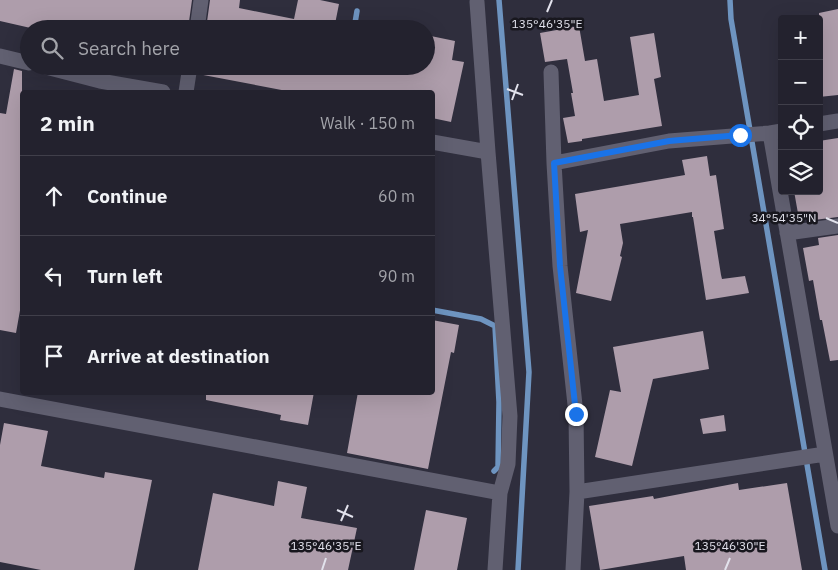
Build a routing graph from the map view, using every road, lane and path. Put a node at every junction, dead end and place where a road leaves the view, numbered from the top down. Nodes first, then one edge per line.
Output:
1 (201, 0) edge
2 (477, 2) dead end
3 (198, 20) edge
4 (0, 56) edge
5 (20, 61) edge
6 (551, 72) dead end
7 (77, 75) edge
8 (189, 75) edge
9 (152, 90) edge
10 (186, 90) edge
11 (838, 121) edge
12 (823, 123) edge
13 (773, 132) edge
14 (435, 143) edge
15 (488, 152) junction
16 (554, 163) junction
17 (838, 226) edge
18 (787, 233) junction
19 (0, 399) edge
20 (822, 454) junction
21 (577, 492) junction
22 (500, 493) junction
23 (838, 524) edge
24 (495, 570) edge
25 (573, 570) edge

1 - 3 street
2 - 15 street
4 - 5 street
6 - 16 street
7 - 9 street
8 - 10 street
11 - 12 street
13 - 16 street
13 - 18 street
14 - 15 street
15 - 22 street
16 - 21 street
17 - 18 street
18 - 20 street
19 - 22 street
20 - 21 street
20 - 23 street
21 - 25 street
22 - 24 street

